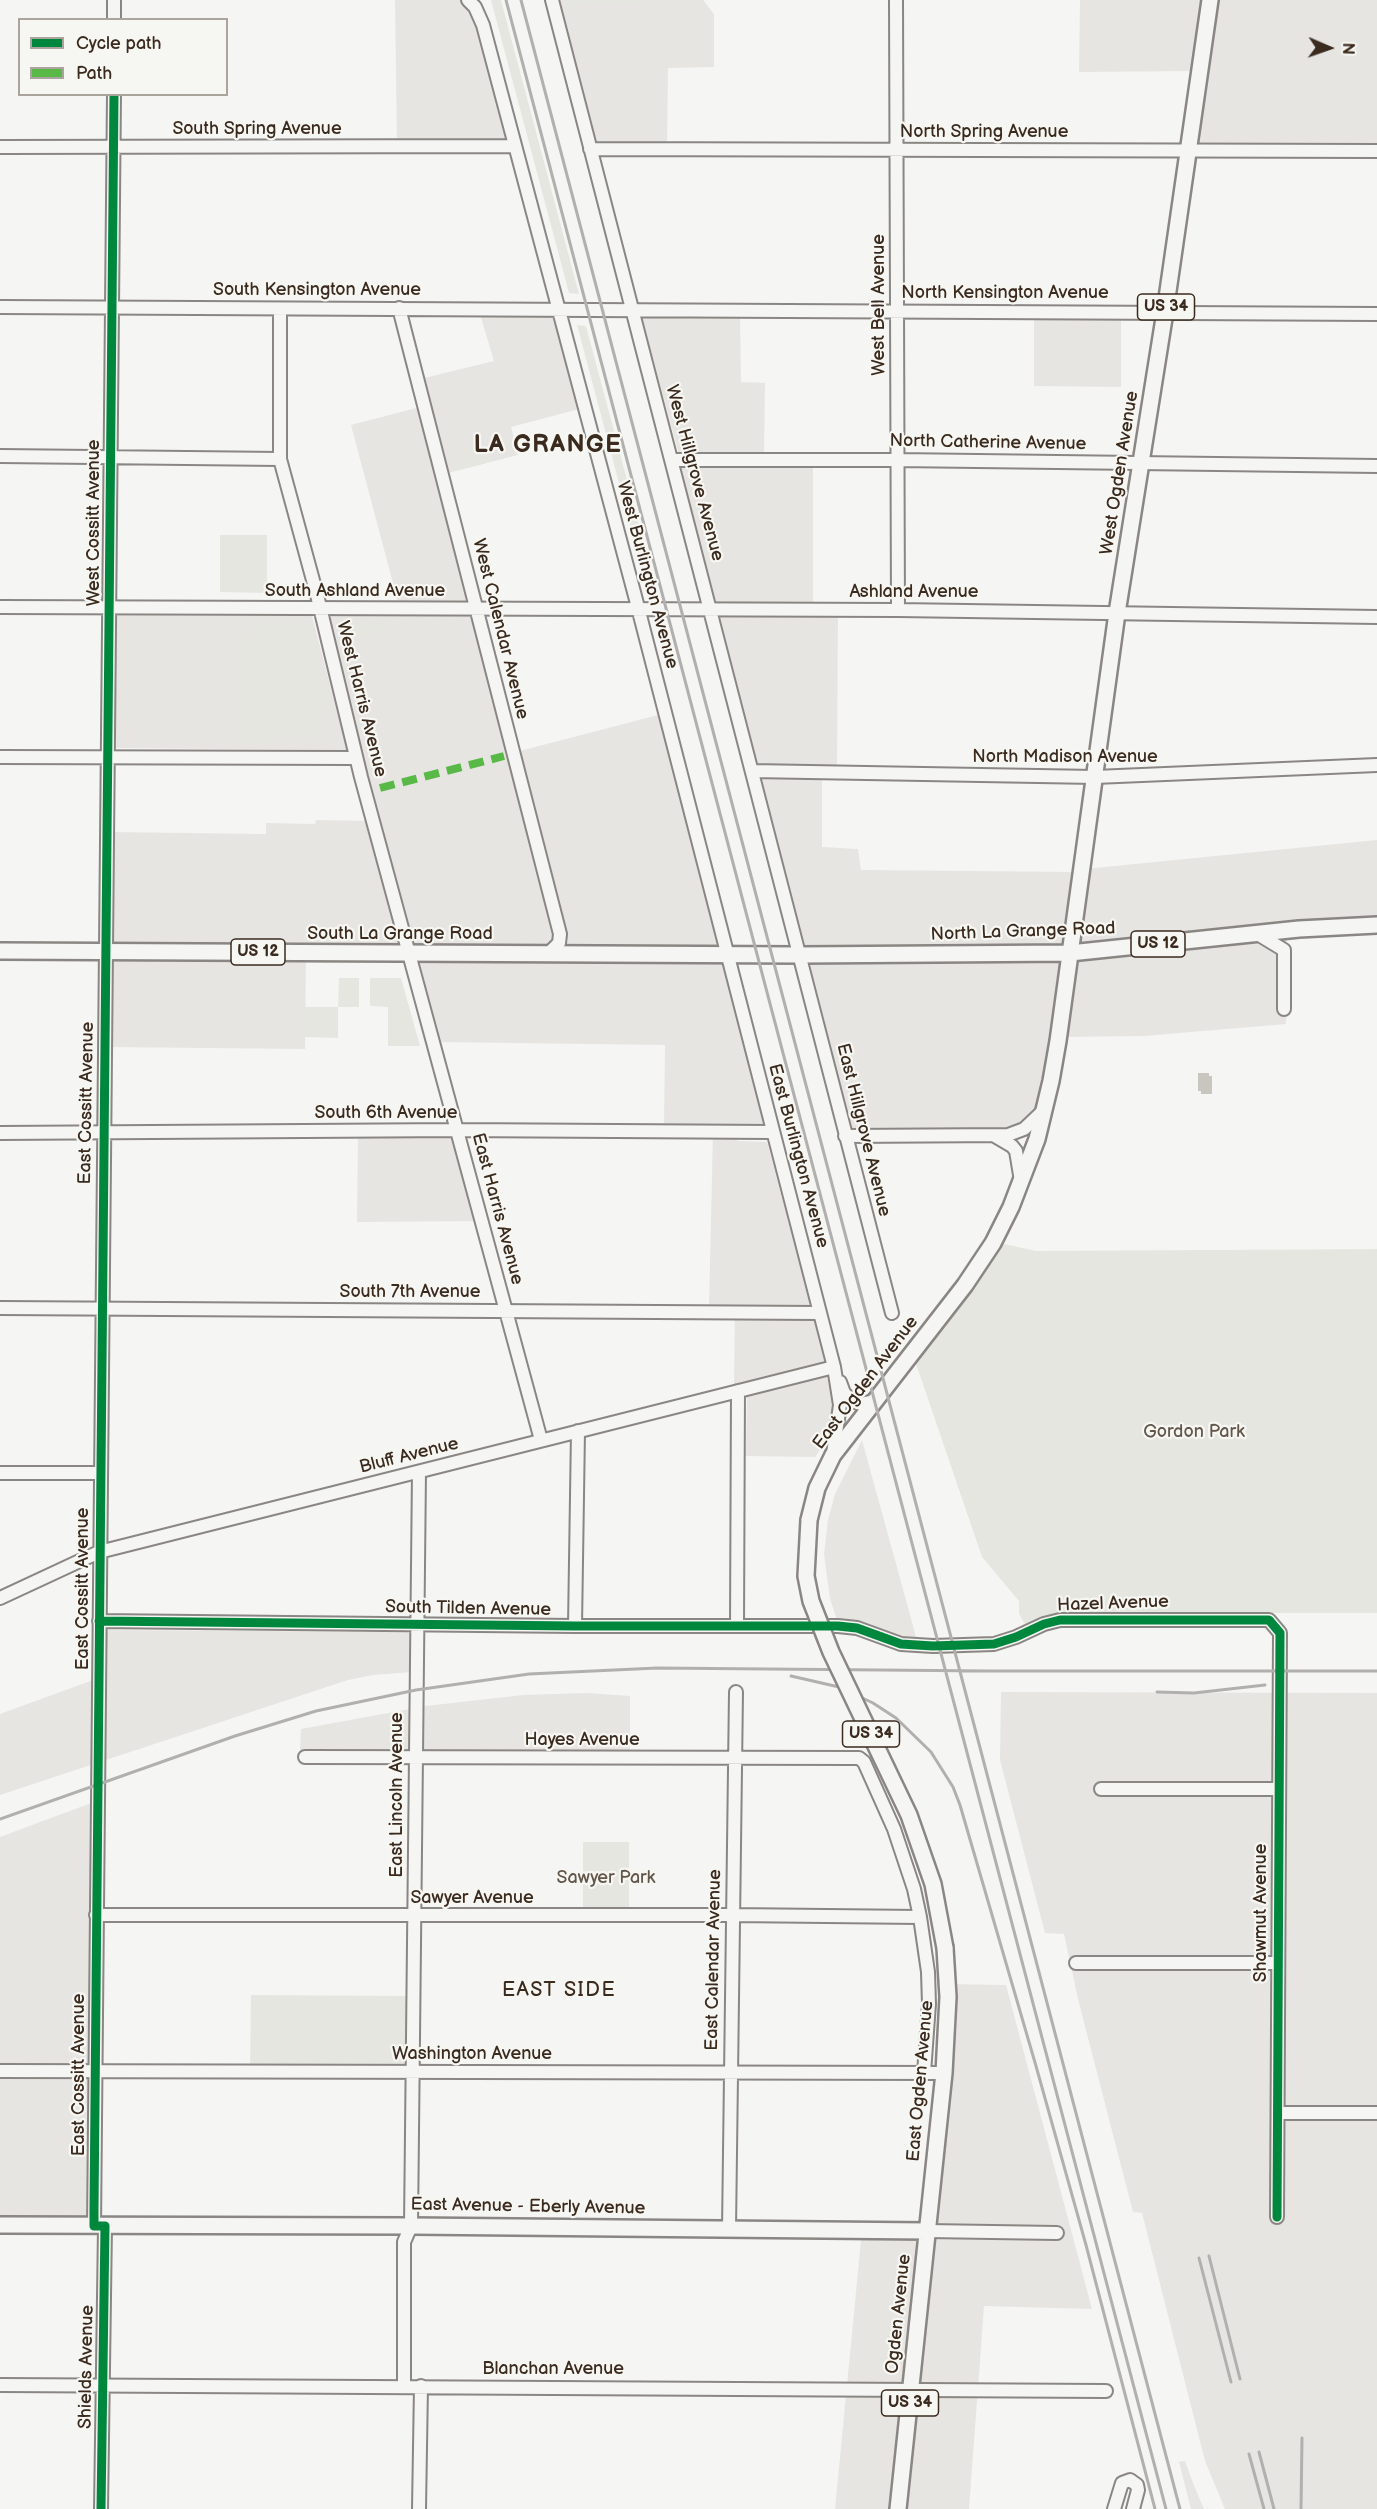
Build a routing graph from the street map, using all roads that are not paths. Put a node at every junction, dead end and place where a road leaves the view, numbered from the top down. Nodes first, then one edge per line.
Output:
1 (114, 0) edge
2 (468, 0) edge
3 (552, 0) edge
4 (896, 0) edge
5 (1210, 0) edge
6 (114, 18) edge
7 (114, 96) edge
8 (514, 146) junction
9 (0, 147) edge
10 (113, 147) junction
11 (590, 149) junction
12 (896, 150) junction
13 (1188, 151) junction
14 (1377, 151) edge
15 (0, 307) edge
16 (112, 307) junction
17 (399, 308) junction
18 (280, 309) junction
19 (558, 310) junction
20 (633, 310) junction
21 (898, 311) junction
22 (1165, 312) junction
23 (1377, 314) edge
24 (0, 456) edge
25 (111, 456) junction
26 (280, 459) junction
27 (672, 460) junction
28 (897, 460) junction
29 (1141, 462) junction
30 (1377, 466) edge
31 (0, 607) edge
32 (109, 608) junction
33 (320, 609) junction
34 (477, 609) junction
35 (639, 610) junction
36 (711, 610) junction
37 (898, 610) junction
38 (1117, 613) junction
39 (1377, 616) edge
40 (0, 757) edge
41 (108, 757) junction
42 (356, 758) junction
43 (1377, 765) edge
44 (752, 771) junction
45 (1095, 777) junction
46 (1377, 925) edge
47 (1251, 934) junction
48 (0, 951) edge
49 (105, 952) junction
50 (411, 953) junction
51 (1070, 953) junction
52 (548, 954) junction
53 (727, 954) junction
54 (800, 955) junction
55 (1284, 1009) dead end
56 (1045, 1109) junction
57 (457, 1130) junction
58 (773, 1132) junction
59 (0, 1133) edge
60 (103, 1134) junction
61 (845, 1136) junction
62 (993, 1136) junction
63 (1022, 1182) junction
64 (0, 1308) edge
65 (101, 1308) junction
66 (506, 1311) junction
67 (820, 1313) junction
68 (892, 1313) dead end
69 (834, 1367) junction
70 (738, 1391) junction
71 (874, 1401) junction
72 (578, 1431) junction
73 (541, 1440) junction
74 (833, 1455) junction
75 (419, 1472) junction
76 (0, 1473) edge
77 (100, 1473) junction
78 (99, 1552) junction
79 (0, 1598) edge
80 (1263, 1619) joint
81 (99, 1621) junction
82 (416, 1625) junction
83 (575, 1626) junction
84 (737, 1626) junction
85 (838, 1626) joint
86 (736, 1692) dead end
87 (305, 1757) dead end
88 (415, 1758) junction
89 (736, 1758) junction
90 (1101, 1789) dead end
91 (1278, 1789) junction
92 (96, 1915) junction
93 (732, 1915) junction
94 (414, 1916) junction
95 (920, 1917) junction
96 (1076, 1963) dead end
97 (1278, 1963) junction
98 (945, 2066) junction
99 (0, 2071) edge
100 (95, 2071) junction
101 (413, 2072) junction
102 (730, 2072) junction
103 (924, 2073) junction
104 (1278, 2113) junction
105 (1377, 2113) edge
106 (1277, 2217) dead end
107 (0, 2225) edge
108 (99, 2226) junction
109 (411, 2226) junction
110 (729, 2229) junction
111 (927, 2231) junction
112 (1057, 2233) dead end
113 (0, 2385) edge
114 (102, 2385) junction
115 (404, 2386) junction
116 (421, 2386) junction
117 (911, 2390) junction
118 (1106, 2391) dead end
119 (101, 2509) edge
120 (419, 2509) edge
121 (898, 2509) edge
122 (1114, 2509) edge
123 (1133, 2509) edge

1 - 6 street
2 - 8 street, West Burlington Avenue
3 - 11 street, West Hillgrove Avenue
4 - 12 street, West Bell Avenue
5 - 13 main road, West Ogden Avenue / US 34
7 - 10 street, West Cossitt Avenue
8 - 10 street, South Spring Avenue
8 - 19 street, West Burlington Avenue
9 - 10 street, South Spring Avenue
10 - 16 street, West Cossitt Avenue
11 - 12 street, North Spring Avenue
11 - 20 street, West Hillgrove Avenue
12 - 13 street, North Spring Avenue
12 - 21 street, West Bell Avenue
13 - 14 street, North Spring Avenue
13 - 22 main road, West Ogden Avenue / US 34
15 - 16 street, South Kensington Avenue
16 - 18 street, South Kensington Avenue
16 - 25 street, West Cossitt Avenue
17 - 18 street, South Kensington Avenue
17 - 19 street, South Kensington Avenue
17 - 34 street, West Calendar Avenue
18 - 26 street, West Harris Avenue
19 - 20 street, South Kensington Avenue
19 - 35 street, West Burlington Avenue
20 - 21 street, North Kensington Avenue
20 - 27 street, West Hillgrove Avenue
21 - 22 street, North Kensington Avenue
21 - 28 street, West Bell Avenue
22 - 23 street, North Kensington Avenue
22 - 29 main road, West Ogden Avenue / US 34
24 - 25 street
25 - 26 street
25 - 32 street, West Cossitt Avenue
26 - 33 street, West Harris Avenue
27 - 28 street, North Catherine Avenue
27 - 36 street, West Hillgrove Avenue
28 - 29 street, North Catherine Avenue
28 - 37 street, West Bell Avenue
29 - 30 street, North Catherine Avenue
29 - 38 main road, West Ogden Avenue / US 34
31 - 32 street, South Ashland Avenue
32 - 33 street, South Ashland Avenue
32 - 41 street, West Cossitt Avenue
33 - 34 street, South Ashland Avenue
33 - 42 street, West Harris Avenue
34 - 35 street, South Ashland Avenue
34 - 52 street, West Calendar Avenue
35 - 36 street, South Ashland Avenue
35 - 53 street, West Burlington Avenue
36 - 37 street, Ashland Avenue
36 - 44 street, West Hillgrove Avenue
37 - 38 street, Ashland Avenue
38 - 39 street, Ashland Avenue
38 - 45 main road, West Ogden Avenue / US 34
40 - 41 street
41 - 42 street
41 - 49 street, West Cossitt Avenue
42 - 50 street, West Harris Avenue
43 - 45 street, North Madison Avenue
44 - 45 street, North Madison Avenue
44 - 54 street, West Hillgrove Avenue
45 - 51 main road, West Ogden Avenue / US 34
46 - 47 main road, US 12
47 - 51 main road, North La Grange Road / US 12
47 - 55 street
48 - 49 main road, South La Grange Road / US 12
49 - 50 main road, South La Grange Road / US 12
49 - 60 street, East Cossitt Avenue
50 - 52 main road, South La Grange Road / US 12
50 - 57 street, East Harris Avenue
51 - 54 main road, North La Grange Road / US 12
51 - 56 main road, East Ogden Avenue / US 34
52 - 53 main road, South La Grange Road / US 12
53 - 54 main road, South La Grange Road / US 12
53 - 58 street, East Burlington Avenue
54 - 61 street, East Hillgrove Avenue
56 - 62 street
56 - 63 main road, East Ogden Avenue / US 34
57 - 58 street, South 6th Avenue
57 - 60 street, South 6th Avenue
57 - 66 street, East Harris Avenue
58 - 67 street, East Burlington Avenue
59 - 60 street, South 6th Avenue
60 - 65 street, East Cossitt Avenue
61 - 62 street
61 - 68 street, East Hillgrove Avenue
62 - 63 street
63 - 71 main road, East Ogden Avenue / US 34
64 - 65 street, South 7th Avenue
65 - 66 street, South 7th Avenue
65 - 77 street, East Cossitt Avenue
66 - 67 street, South 7th Avenue
66 - 73 street, East Harris Avenue
67 - 69 street, East Burlington Avenue
69 - 70 street, Bluff Avenue
69 - 71 street, East Burlington Avenue
69 - 74 street, East Burlington Avenue
70 - 72 street, Bluff Avenue
70 - 84 street
71 - 74 main road, East Ogden Avenue / US 34
72 - 73 street, Bluff Avenue
72 - 83 street
73 - 75 street, Bluff Avenue
74 - 98 main road, East Ogden Avenue / US 34, bridge
75 - 78 street, Bluff Avenue
75 - 82 street, East Lincoln Avenue
76 - 77 street
77 - 78 street, East Cossitt Avenue
78 - 79 street, Bluff Avenue
78 - 81 street, East Cossitt Avenue
80 - 85 street, Hazel Avenue
80 - 91 street, Shawmut Avenue
81 - 82 street, South Tilden Avenue
81 - 92 street, East Cossitt Avenue
82 - 83 street, South Tilden Avenue
82 - 88 street, East Lincoln Avenue
83 - 84 street, South Tilden Avenue
84 - 85 street, South Tilden Avenue
86 - 89 street, East Calendar Avenue
87 - 88 street, Hayes Avenue
88 - 89 street, Hayes Avenue
88 - 94 street, East Lincoln Avenue
89 - 93 street, East Calendar Avenue
89 - 95 street, Hayes Avenue
90 - 91 street
91 - 97 street, Shawmut Avenue
92 - 94 street, Sawyer Avenue
92 - 100 street, East Cossitt Avenue
93 - 94 street, Sawyer Avenue
93 - 95 street, Sawyer Avenue
93 - 102 street, East Calendar Avenue
94 - 101 street, East Lincoln Avenue
95 - 103 street
96 - 97 street
97 - 104 street, Shawmut Avenue
98 - 103 street, Washington Avenue
98 - 111 main road, East Ogden Avenue / US 34
99 - 100 street, Washington Avenue
100 - 101 street, Washington Avenue
100 - 108 street, East Cossitt Avenue
101 - 102 street, Washington Avenue
101 - 109 street, East Lincoln Avenue
102 - 103 street, Washington Avenue
102 - 110 street, East Calendar Avenue
104 - 105 street
104 - 106 street, Shawmut Avenue
107 - 108 main road, East Avenue - Eberly Avenue
108 - 109 main road, East Avenue - Eberly Avenue
108 - 114 street, Shields Avenue
109 - 110 main road, East Avenue - Eberly Avenue
109 - 115 street, East Lincoln Avenue
110 - 111 main road, East Avenue - Eberly Avenue
111 - 112 street, East Avenue - Eberly Avenue
111 - 117 main road, Ogden Avenue / US 34
113 - 114 street, Blanchan Avenue
114 - 115 street, Blanchan Avenue
114 - 119 street, Shields Avenue
115 - 116 street, Blanchan Avenue
116 - 117 street, Blanchan Avenue
116 - 120 street
117 - 118 street, Blanchan Avenue
117 - 121 main road, Ogden Avenue / US 34
122 - 123 street

